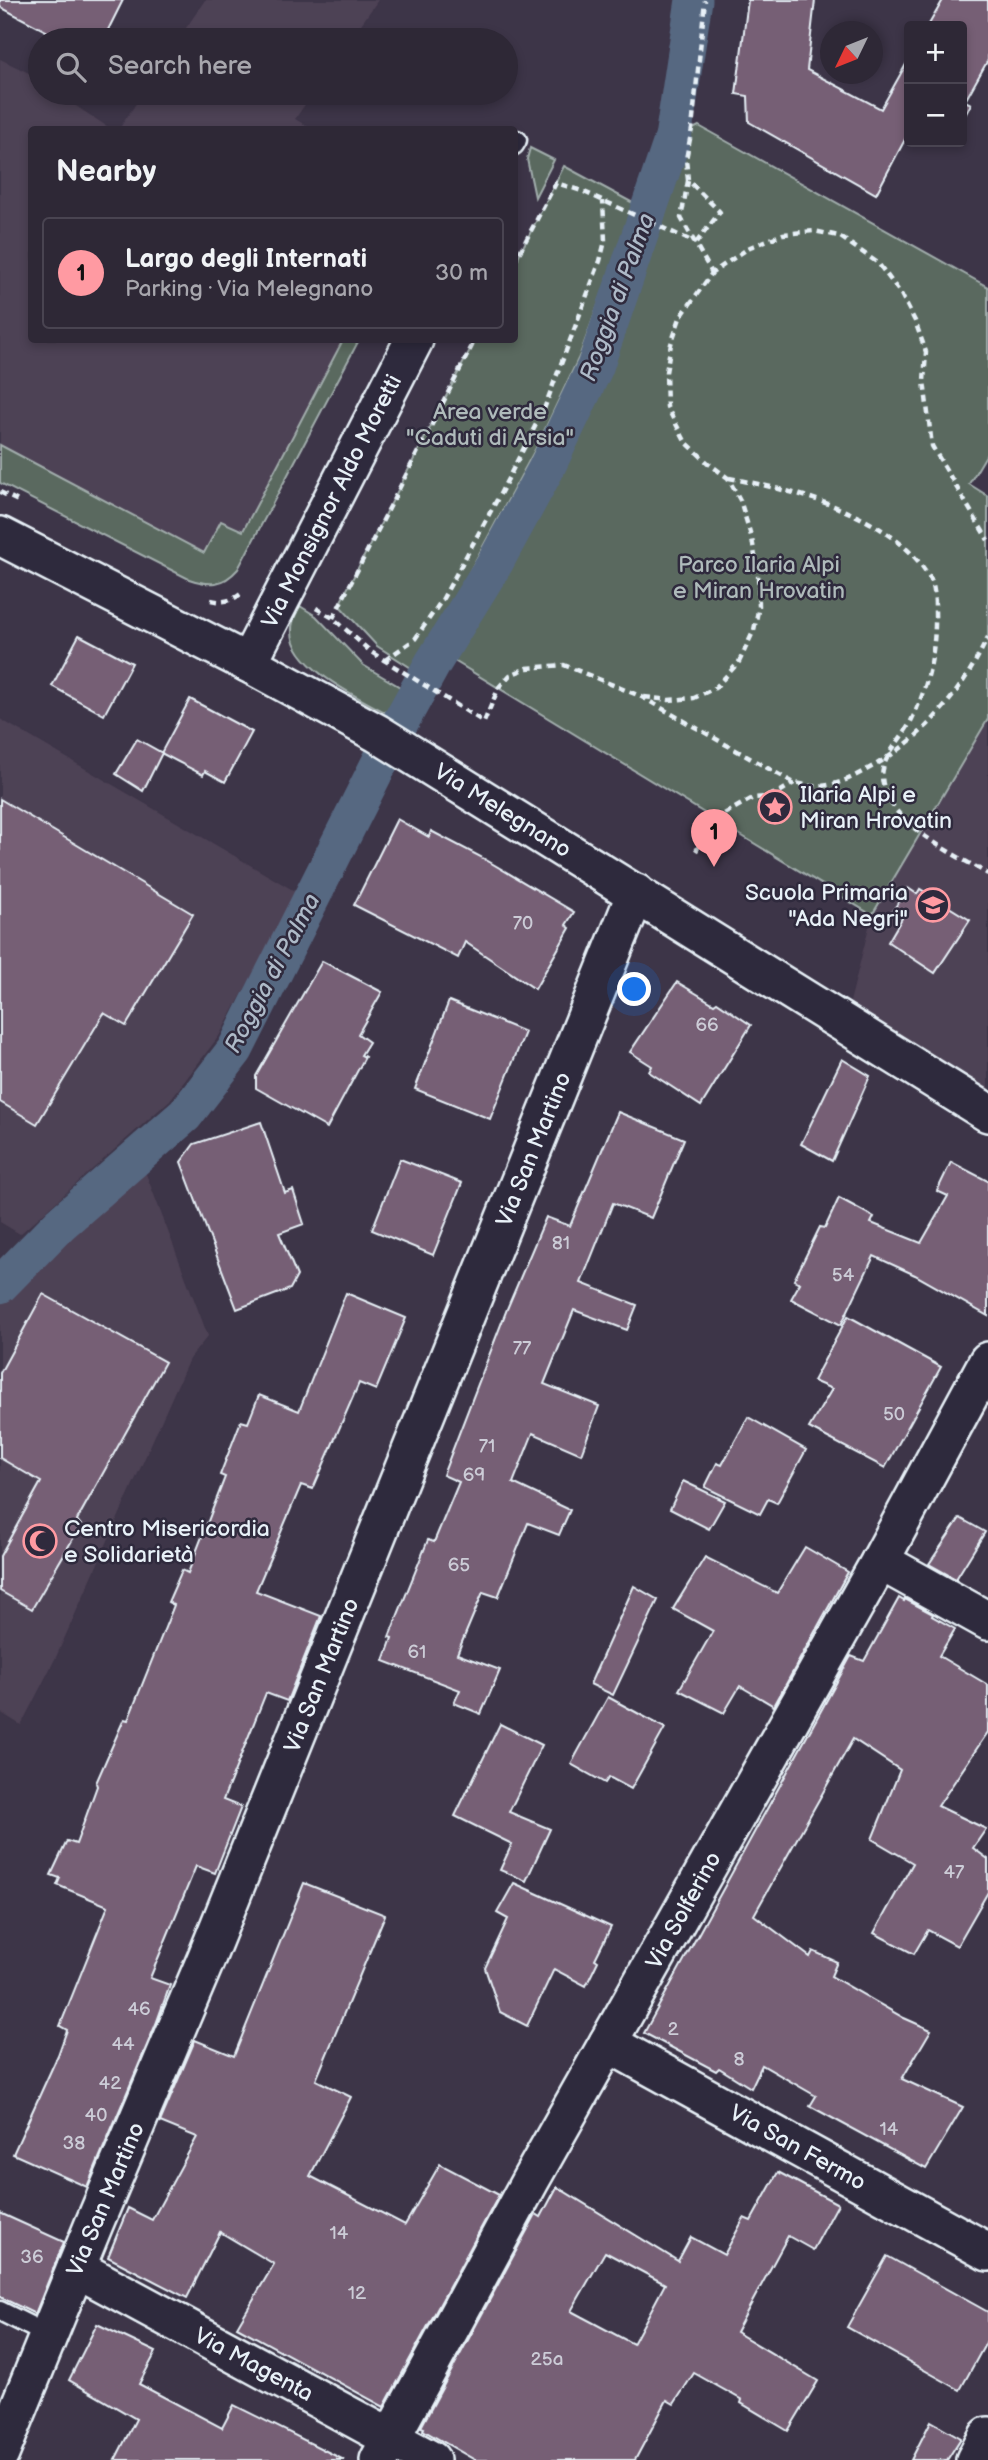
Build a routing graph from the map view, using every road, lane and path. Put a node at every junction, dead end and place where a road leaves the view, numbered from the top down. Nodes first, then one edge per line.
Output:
1 (705, 0) edge
2 (688, 180) junction
3 (603, 201) junction
4 (696, 243) junction
5 (518, 255) edge
6 (712, 273) junction
7 (412, 343) edge
8 (473, 343) edge
9 (728, 478) junction
10 (0, 492) edge
11 (24, 504) dead end
12 (0, 536) edge
13 (988, 540) edge
14 (244, 591) dead end
15 (203, 598) dead end
16 (312, 606) dead end
17 (333, 618) junction
18 (988, 637) edge
19 (384, 661) junction
20 (248, 663) junction
21 (640, 696) junction
22 (883, 761) junction
23 (794, 783) junction
24 (696, 851) dead end
25 (988, 874) edge
26 (636, 893) junction
27 (988, 1113) edge
28 (988, 1361) edge
29 (880, 1561) junction
30 (988, 1621) edge
31 (608, 2043) junction
32 (988, 2252) edge
33 (76, 2267) junction
34 (0, 2311) edge
35 (48, 2335) junction
36 (988, 2436) edge
37 (385, 2449) edge
38 (0, 2454) edge
39 (432, 2460) edge
40 (975, 2460) edge

1 - 2 path
2 - 4 path
2 - 4 path
3 - 4 path
3 - 5 path
3 - 19 path
4 - 6 path
6 - 9 path
6 - 13 path
7 - 20 street, Via Monsignor Aldo Moretti
8 - 17 path
9 - 21 path
9 - 22 path
10 - 11 path
12 - 20 street, Via Melegnano
14 - 15 path
16 - 17 path
17 - 19 path
18 - 22 path
19 - 21 path
20 - 26 street, Via Melegnano
21 - 23 path
22 - 23 path
22 - 25 path
23 - 24 path
26 - 27 street, Via Melegnano
26 - 33 street, Via San Martino
28 - 29 street, Via Solferino
29 - 30 street
29 - 31 street, Via Solferino
31 - 32 street, Via San Fermo
31 - 37 street, Via Solferino
33 - 35 street, Via San Martino
33 - 37 street, Via Magenta
34 - 35 lane
35 - 38 street, Via San Martino
36 - 40 street
37 - 39 street, Via Magenta

